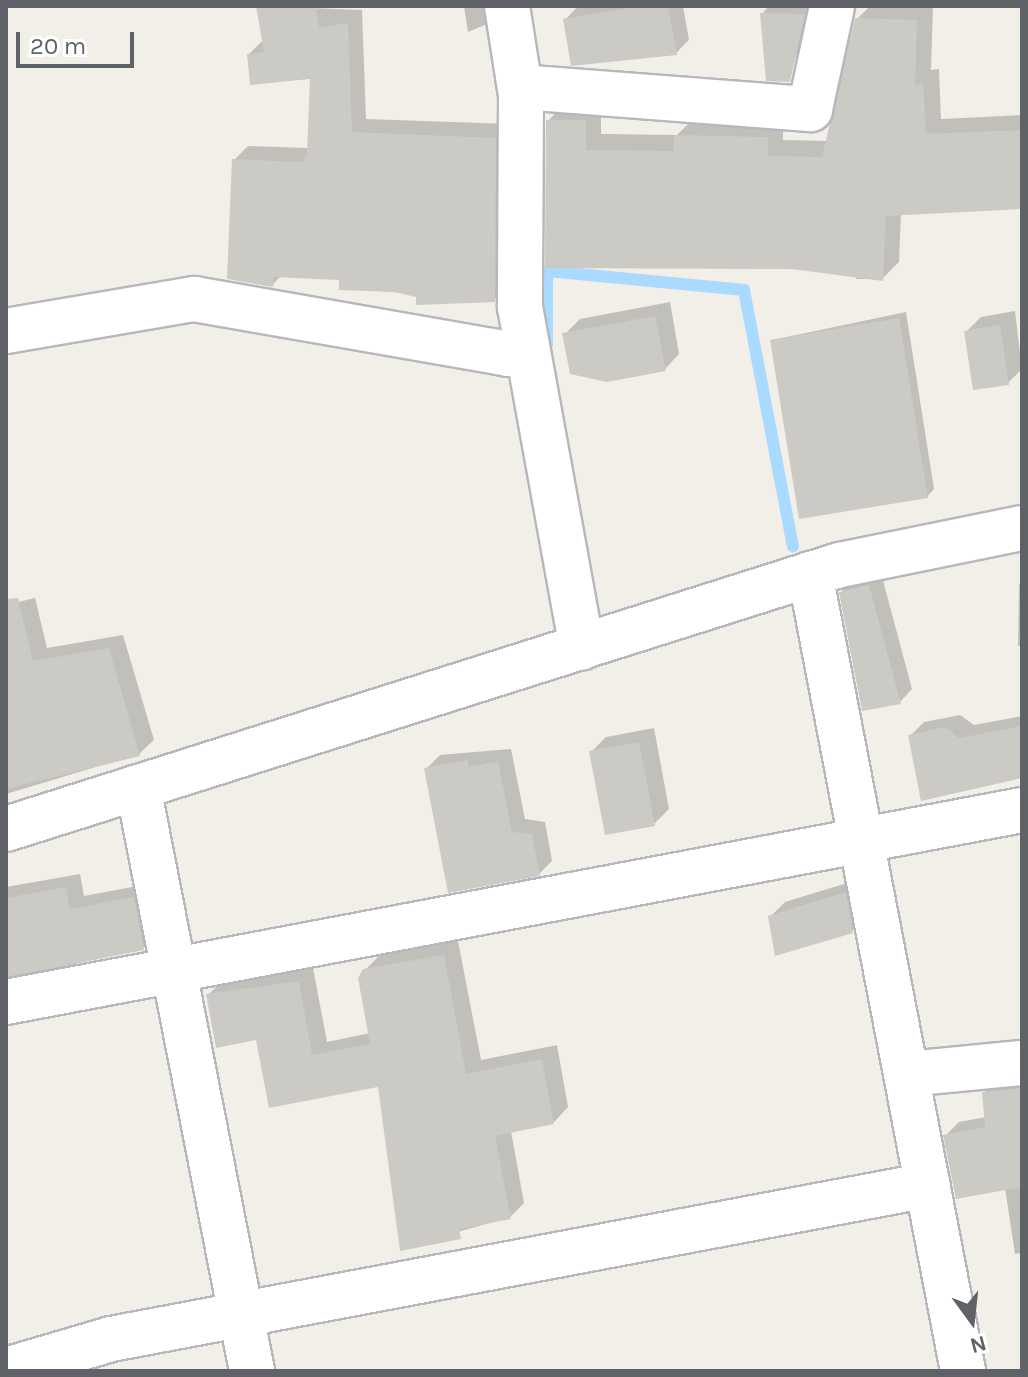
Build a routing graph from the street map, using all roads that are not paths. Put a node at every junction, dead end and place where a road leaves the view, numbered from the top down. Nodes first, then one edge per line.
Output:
1 (507, 6) edge
2 (832, 6) edge
3 (521, 87) junction
4 (6, 331) edge
5 (528, 351) junction
6 (1022, 528) edge
7 (810, 574) junction
8 (582, 647) junction
9 (138, 787) junction
10 (1022, 810) edge
11 (6, 829) edge
12 (863, 840) junction
13 (176, 969) junction
14 (6, 1002) edge
15 (1022, 1063) edge
16 (907, 1074) junction
17 (928, 1185) junction
18 (241, 1314) junction
19 (6, 1370) edge
20 (252, 1371) edge
21 (963, 1371) edge

1 - 3 street
2 - 3 street
3 - 5 street
4 - 5 street
5 - 8 street
6 - 7 street
7 - 8 street
7 - 12 street
8 - 9 street
9 - 11 street
9 - 13 street
10 - 12 street
12 - 13 street
12 - 16 street
13 - 14 street
13 - 18 street
15 - 16 street
16 - 17 street
17 - 18 street
17 - 21 street
18 - 19 street
18 - 20 street

